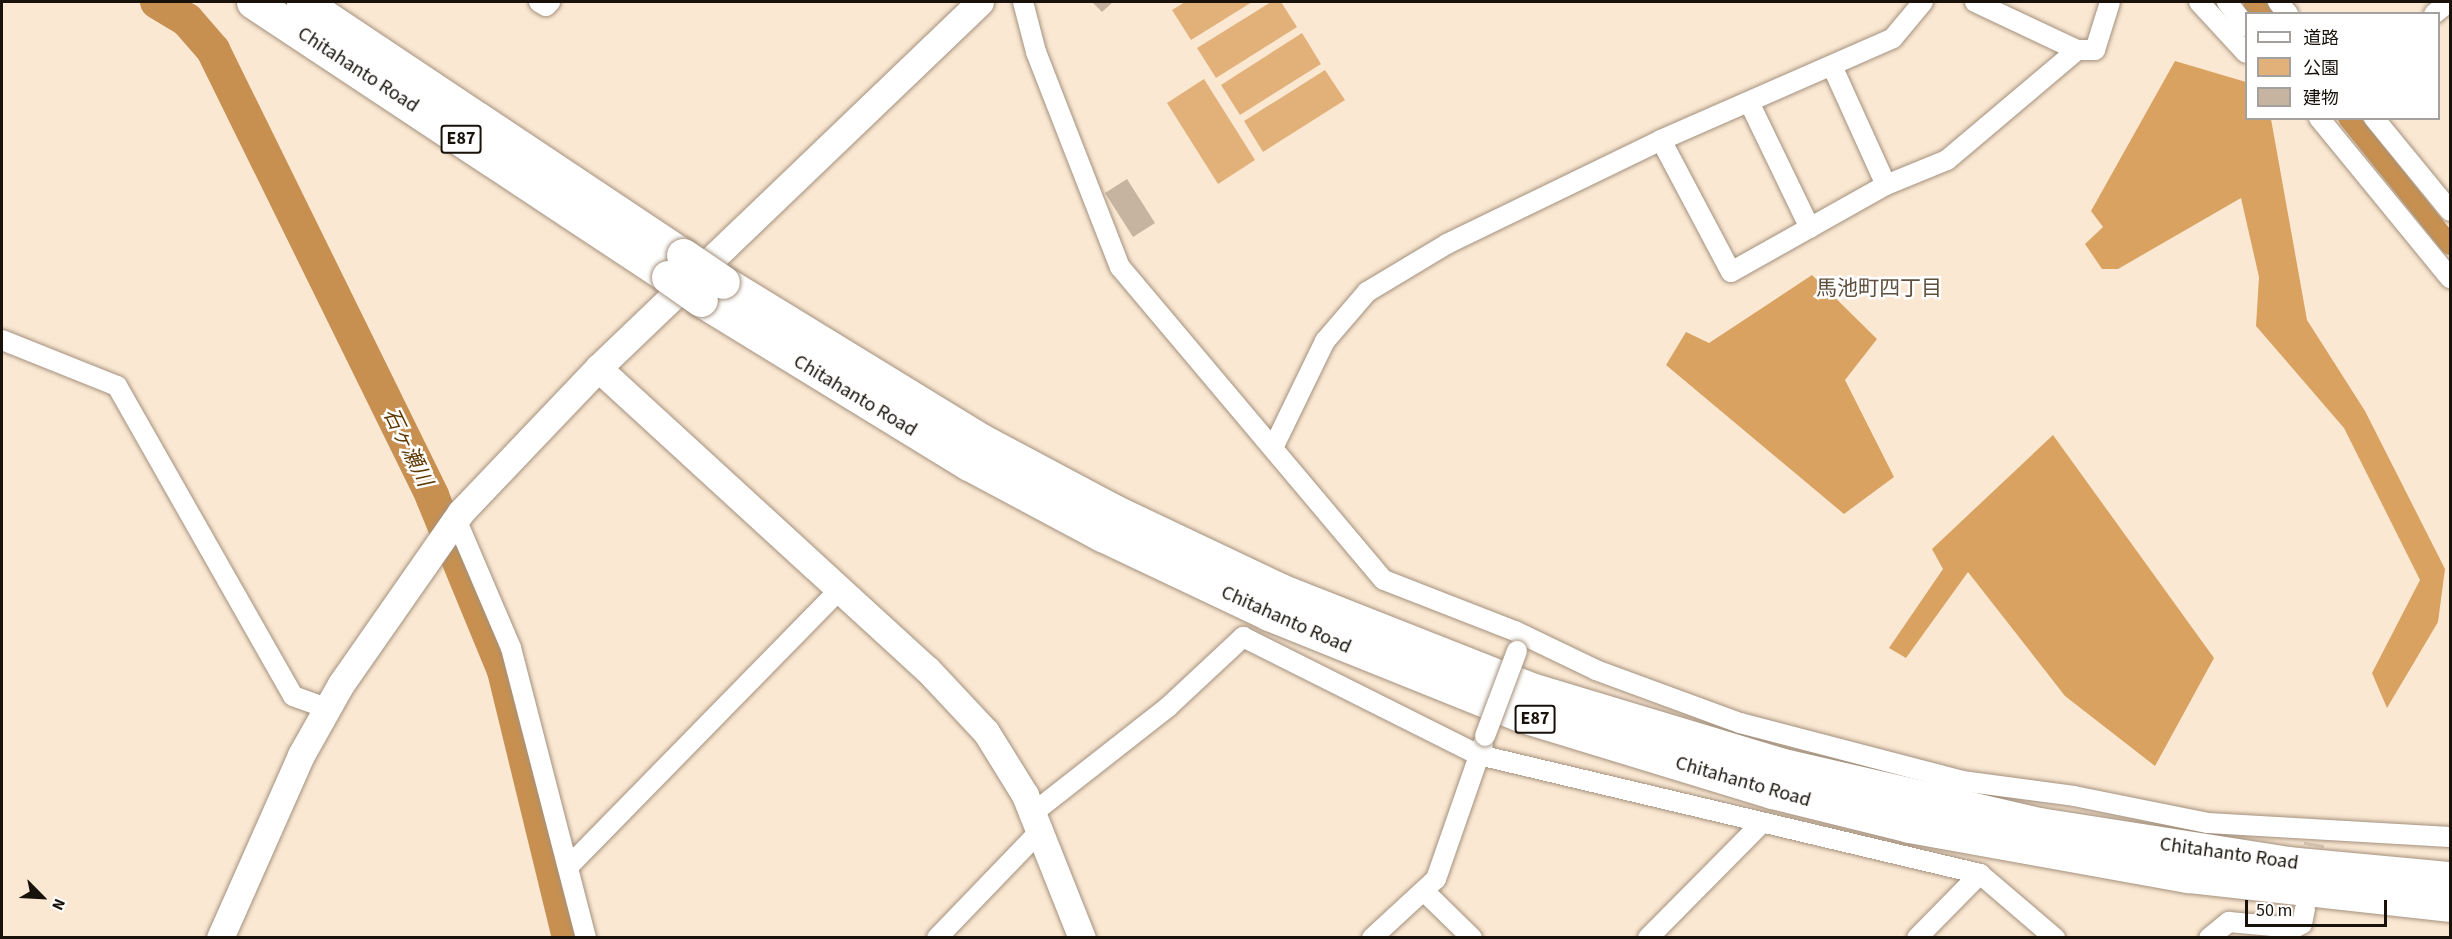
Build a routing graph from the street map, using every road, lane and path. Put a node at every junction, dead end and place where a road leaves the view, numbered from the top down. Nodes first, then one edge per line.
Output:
1 (253, 2) edge
2 (303, 2) edge
3 (539, 2) edge
4 (550, 2) edge
5 (980, 2) edge
6 (1023, 2) edge
7 (1923, 2) edge
8 (1975, 2) edge
9 (2110, 2) edge
10 (2199, 2) edge
11 (2227, 2) edge
12 (2449, 2) edge
13 (2436, 12) edge
14 (2245, 24) edge
15 (2077, 50) junction
16 (2245, 52) edge
17 (1832, 66) junction
18 (1749, 102) junction
19 (2321, 120) edge
20 (2376, 120) edge
21 (1661, 140) junction
22 (1886, 185) junction
23 (2451, 211) edge
24 (1810, 228) junction
25 (676, 266) junction
26 (2451, 278) edge
27 (712, 291) junction
28 (2, 340) edge
29 (598, 368) junction
30 (1274, 446) junction
31 (456, 519) junction
32 (840, 589) junction
33 (1515, 630) junction
34 (328, 709) junction
35 (1479, 755) junction
36 (1037, 821) junction
37 (1761, 824) junction
38 (2451, 837) edge
39 (568, 867) junction
40 (1980, 874) junction
41 (2451, 878) edge
42 (1425, 892) junction
43 (2451, 905) edge
44 (2305, 908) dead end
45 (220, 938) edge
46 (586, 938) edge
47 (938, 938) edge
48 (1082, 938) edge
49 (1372, 938) edge
50 (1472, 938) edge
51 (1648, 938) edge
52 (1917, 938) edge
53 (2055, 938) edge
54 (2209, 938) edge

1 - 25 highway, Chitahanto Road / E87
2 - 25 highway, Chitahanto Road / E87
3 - 4 street
5 - 29 street
6 - 30 street
7 - 17 street
8 - 15 street
9 - 15 street
10 - 16 street
11 - 14 street
12 - 13 street
15 - 22 street
17 - 18 street
17 - 22 street
18 - 21 street
18 - 24 street
19 - 26 street
20 - 23 street
21 - 24 street
21 - 30 street
22 - 24 street
25 - 27 highway, Chitahanto Road / E87, bridge
27 - 41 highway, Chitahanto Road / E87
27 - 43 highway, Chitahanto Road / E87
28 - 34 street
29 - 31 street
29 - 32 street
30 - 33 street
31 - 34 street
31 - 39 street
32 - 36 street
32 - 39 street
33 - 35 street, bridge
33 - 38 street
34 - 45 street
35 - 36 street
35 - 37 street
35 - 42 street
36 - 47 street
36 - 48 street
37 - 40 street
37 - 51 street
39 - 46 street
40 - 52 street
40 - 53 street
42 - 49 street
42 - 50 street
44 - 54 street

